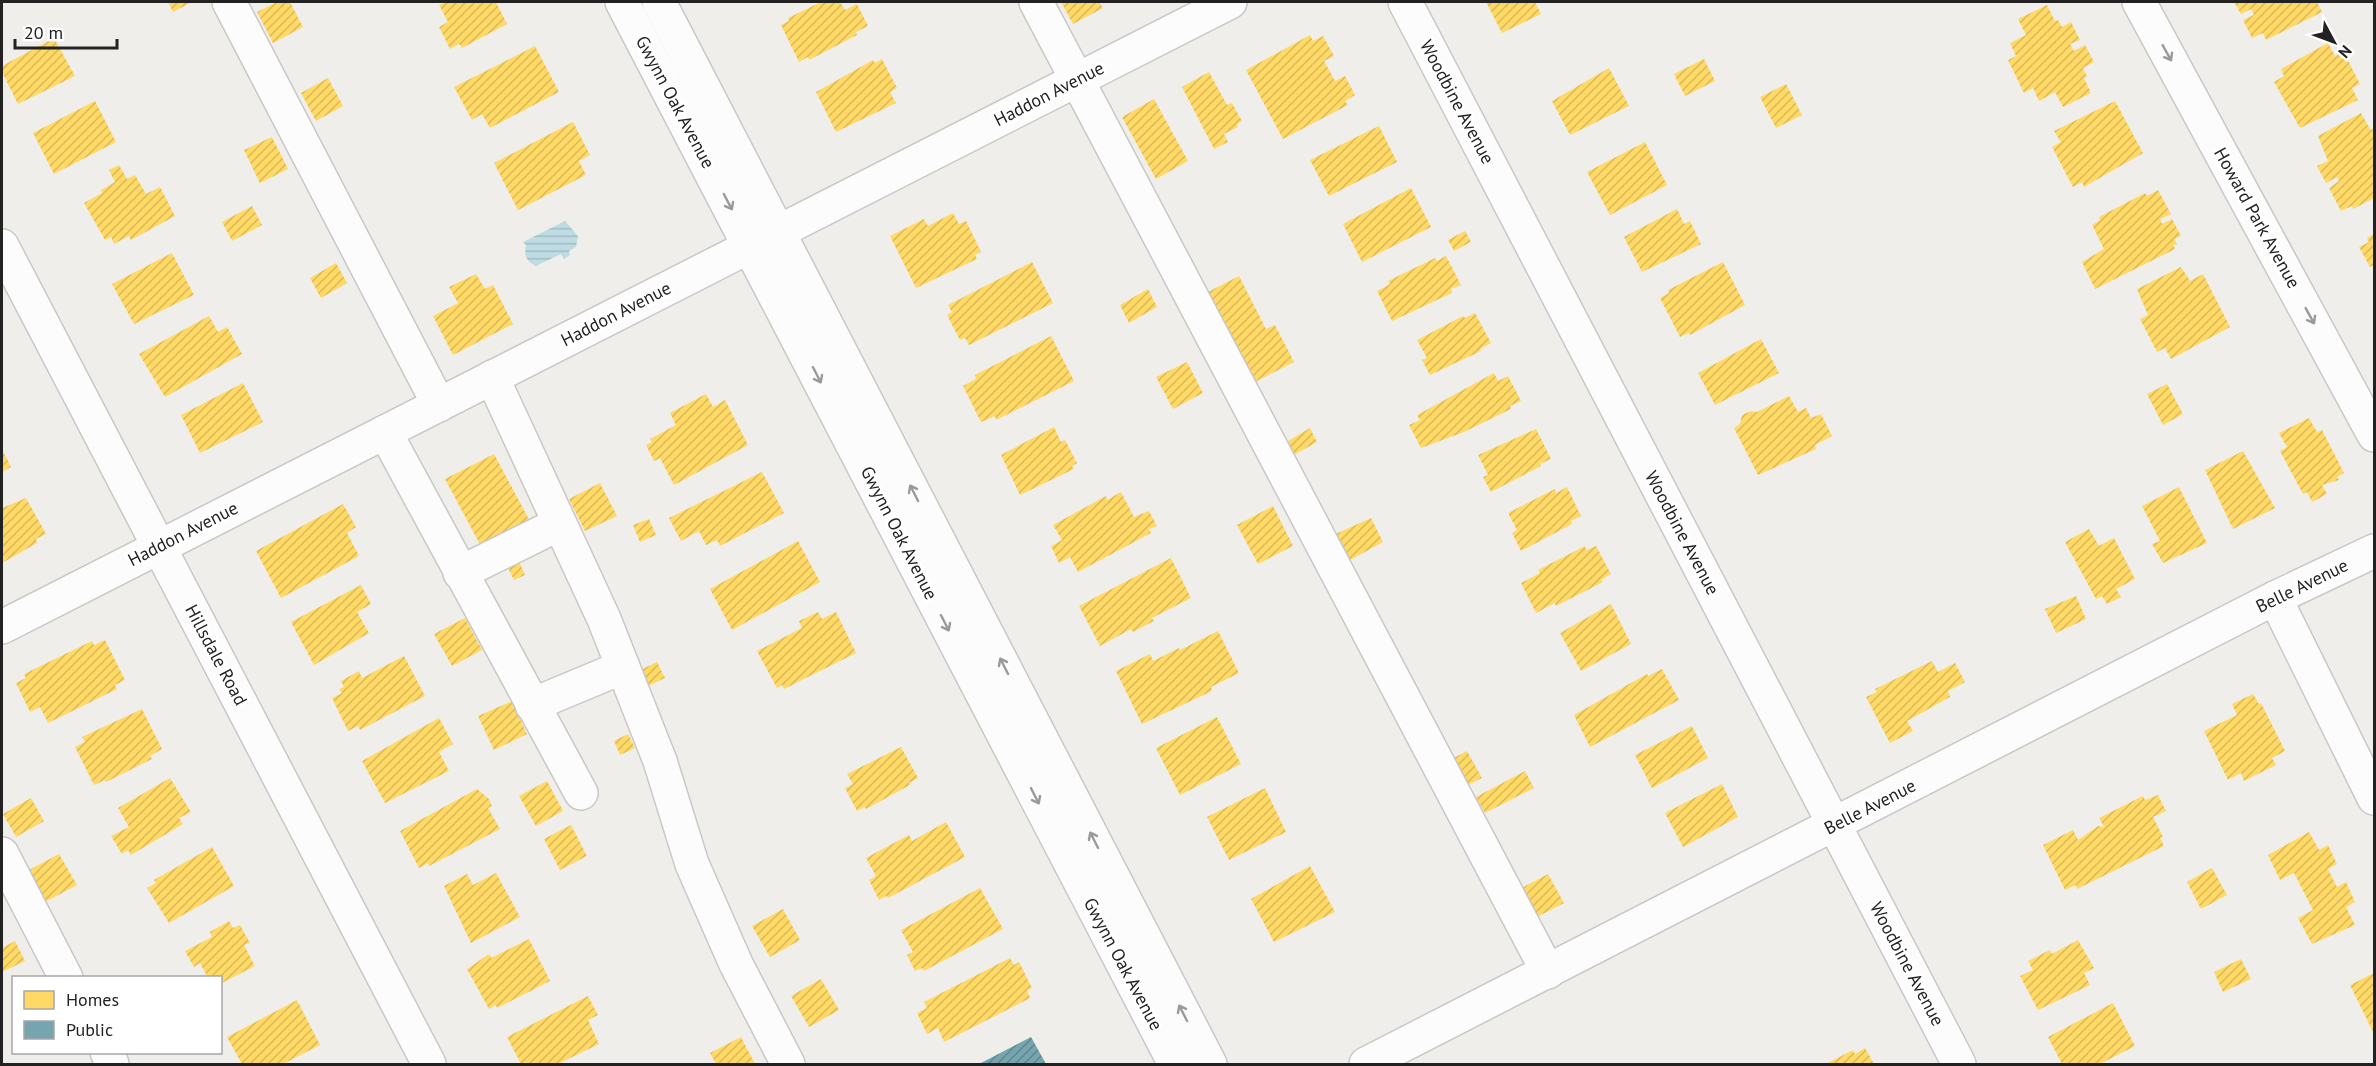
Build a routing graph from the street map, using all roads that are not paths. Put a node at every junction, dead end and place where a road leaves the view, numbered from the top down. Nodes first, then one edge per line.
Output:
1 (229, 2) edge
2 (622, 2) edge
3 (659, 2) edge
4 (1036, 2) edge
5 (1230, 2) edge
6 (1405, 2) edge
7 (2139, 2) edge
8 (1077, 79) junction
9 (764, 239) junction
10 (2, 246) edge
11 (492, 377) junction
12 (439, 405) junction
13 (385, 432) junction
14 (2374, 435) edge
15 (559, 524) junction
16 (159, 547) junction
17 (2374, 551) edge
18 (460, 573) junction
19 (2275, 598) junction
20 (2, 627) edge
21 (623, 667) junction
22 (532, 705) junction
23 (581, 793) dead end
24 (2374, 798) edge
25 (1834, 825) junction
26 (2, 854) edge
27 (1548, 972) junction
28 (65, 976) edge
29 (429, 1065) edge
30 (788, 1065) edge
31 (1175, 1065) edge
32 (1210, 1065) edge
33 (1366, 1065) edge
34 (1959, 1065) edge

1 - 12 street
2 -> 9 street, Gwynn Oak Avenue
3 - 9 street, Gwynn Oak Avenue
4 - 8 street
5 - 8 street, Haddon Avenue
6 - 25 street, Woodbine Avenue
7 -> 14 street, Howard Park Avenue
8 - 9 street, Haddon Avenue
8 - 27 street
9 - 11 street, Haddon Avenue
9 -> 31 street, Gwynn Oak Avenue
32 -> 9 street, Gwynn Oak Avenue
10 - 16 street, Hillsdale Road
11 - 12 street, Haddon Avenue
11 - 15 street
12 - 13 street, Haddon Avenue
13 - 16 street, Haddon Avenue
13 - 18 street
15 - 18 street
15 - 21 street
16 - 20 street, Haddon Avenue
16 - 29 street, Hillsdale Road
17 - 19 street, Belle Avenue
18 - 22 street
19 - 24 street
19 - 25 street, Belle Avenue
21 - 22 street
21 - 30 street
22 - 23 street
25 - 27 street, Belle Avenue
25 - 34 street, Woodbine Avenue
26 - 28 street
27 - 33 street, Belle Avenue

